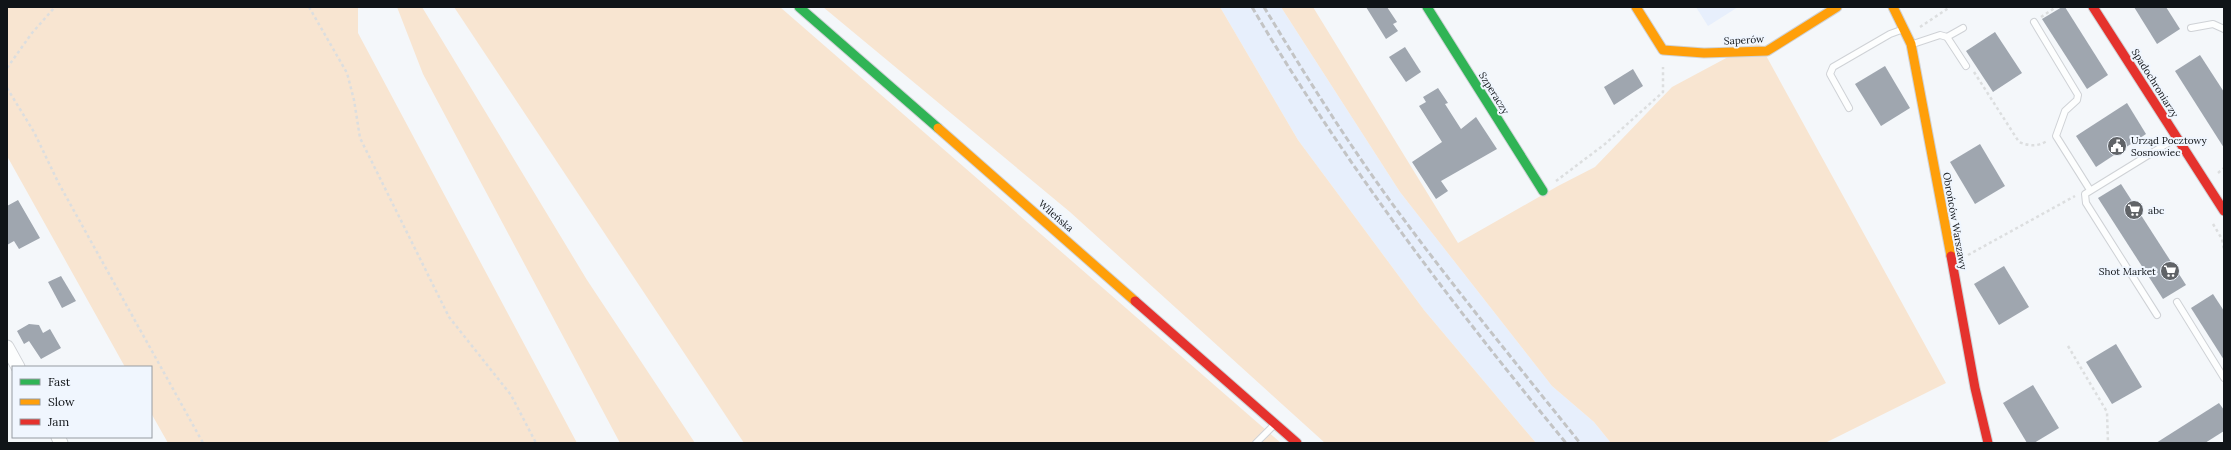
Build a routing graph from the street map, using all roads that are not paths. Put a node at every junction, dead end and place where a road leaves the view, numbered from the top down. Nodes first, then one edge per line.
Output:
1 (799, 7) edge
2 (1427, 7) edge
3 (1636, 7) edge
4 (1837, 7) edge
5 (1893, 7) edge
6 (2093, 7) edge
7 (2034, 22) road end
8 (1963, 28) dead end
9 (2191, 28) dead end
10 (2224, 29) edge
11 (1902, 30) junction
12 (1947, 37) junction
13 (1911, 44) junction
14 (1966, 66) road end
15 (1849, 108) dead end
16 (2176, 137) junction
17 (1543, 191) road end
18 (2088, 192) junction
19 (2219, 192) edge
20 (2224, 211) edge
21 (2177, 302) dead end
22 (2157, 315) dead end
23 (7, 347) edge
24 (17, 366) edge
25 (2224, 378) edge
26 (1275, 424) junction
27 (1256, 443) edge
28 (1297, 443) edge
29 (1988, 443) edge

1 - 26 street, Wileńska
2 - 17 street, Szperaczy
3 - 4 street, Saperów
5 - 11 street, Obrońców Warszawy
6 - 16 street, Spadochroniarzy
7 - 18 lane
8 - 12 lane
9 - 10 lane
11 - 13 street, Obrońców Warszawy
11 - 15 lane
12 - 13 lane
12 - 14 lane
13 - 29 street, Obrońców Warszawy
16 - 18 lane
16 - 19 street, Spadochroniarzy
18 - 22 lane
19 - 20 street, Spadochroniarzy
21 - 25 lane
23 - 24 street
26 - 27 lane
26 - 28 street, Wileńska

